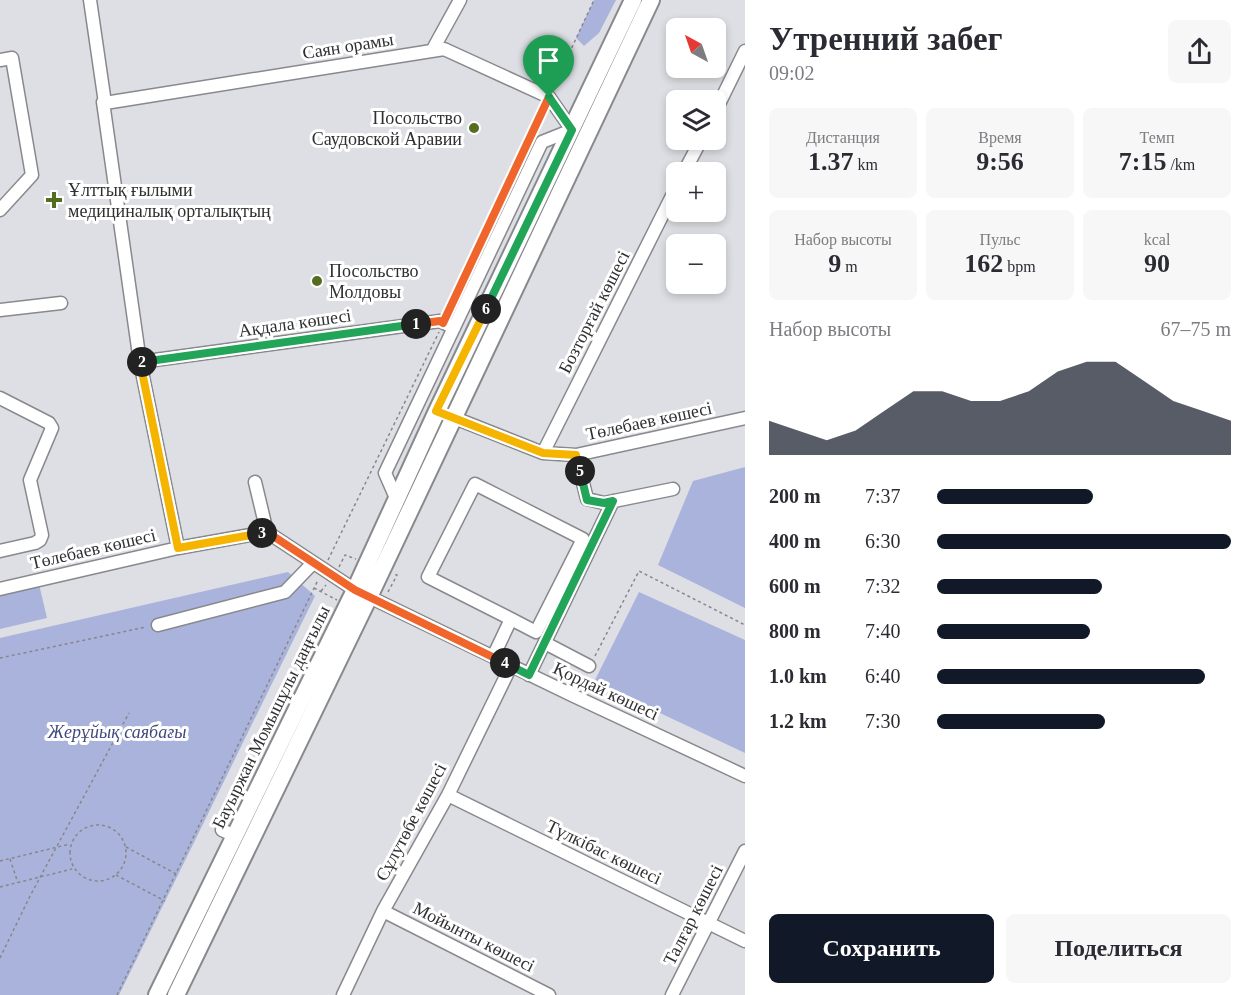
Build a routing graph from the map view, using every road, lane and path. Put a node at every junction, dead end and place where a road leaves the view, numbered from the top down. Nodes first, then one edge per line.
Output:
1 (90, 0) edge
2 (460, 0) edge
3 (594, 0) edge
4 (633, 0) edge
5 (651, 0) edge
6 (432, 51) junction
7 (745, 51) edge
8 (0, 60) edge
9 (726, 90) edge
10 (549, 97) junction
11 (104, 103) junction
12 (572, 130) junction
13 (666, 208) edge
14 (0, 210) edge
15 (61, 303) dead end
16 (0, 310) edge
17 (449, 326) junction
18 (140, 362) junction
19 (0, 398) edge
20 (436, 411) junction
21 (454, 418) junction
22 (745, 418) edge
23 (543, 453) junction
24 (576, 455) junction
25 (255, 482) dead end
26 (674, 489) dead end
27 (396, 498) junction
28 (613, 501) junction
29 (267, 532) junction
30 (178, 548) junction
31 (0, 551) edge
32 (318, 566) junction
33 (314, 588) junction
34 (0, 589) edge
35 (321, 591) dead end
36 (362, 594) junction
37 (511, 619) junction
38 (158, 625) joint
39 (745, 625) edge
40 (545, 643) junction
41 (493, 657) junction
42 (0, 658) edge
43 (511, 666) junction
44 (590, 666) junction
45 (529, 675) junction
46 (574, 696) junction
47 (129, 713) dead end
48 (745, 776) edge
49 (448, 795) junction
50 (70, 843) junction
51 (125, 846) junction
52 (56, 847) junction
53 (745, 851) edge
54 (10, 858) junction
55 (0, 861) edge
56 (74, 868) junction
57 (175, 873) junction
58 (115, 875) junction
59 (178, 875) dead end
60 (40, 877) junction
61 (18, 883) junction
62 (0, 887) edge
63 (162, 900) junction
64 (165, 901) dead end
65 (383, 911) junction
66 (709, 923) junction
67 (745, 941) edge
68 (0, 958) edge
69 (117, 995) edge
70 (157, 995) edge
71 (176, 995) edge
72 (343, 995) edge
73 (549, 995) edge
74 (672, 995) edge

1 - 11 street
2 - 6 street
3 - 10 path
4 - 12 main road, Бауыржан Момышұлы даңғылы
5 - 21 main road, Бауыржан Момышұлы даңғылы
6 - 10 street, Саян орамы
6 - 11 street, Саян орамы
7 - 9 street
8 - 14 street
10 - 12 street
10 - 17 path
11 - 18 street
12 - 17 street
12 - 20 main road, Бауыржан Момышұлы даңғылы
13 - 23 street, Бозторғай көшесі
15 - 16 street
17 - 18 street, Ақдала көшесі
17 - 27 street
17 - 32 path
18 - 30 street
19 - 31 street
20 - 21 street
20 - 27 main road, Бауыржан Момышұлы даңғылы
21 - 23 street
21 - 36 main road, Бауыржан Момышұлы даңғылы
22 - 24 street, Төлебаев көшесі
23 - 24 street, Төлебаев көшесі
24 - 28 street
25 - 29 street
26 - 28 street
27 - 36 main road, Бауыржан Момышұлы даңғылы
28 - 40 street
29 - 30 street, Төлебаев көшесі
29 - 32 street
30 - 34 street, Төлебаев көшесі
32 - 33 path
32 - 36 street
32 - 38 street
33 - 35 path
33 - 57 path
36 - 41 street, Қордай көшесі
36 - 70 main road, Бауыржан Момышұлы даңғылы
36 - 71 main road, Бауыржан Момышұлы даңғылы
37 - 37 street
37 - 41 street
38 - 42 path
39 - 44 path
40 - 44 street
40 - 45 street
41 - 43 street, Қордай көшесі
43 - 45 street, Қордай көшесі
43 - 49 street, Сұлутөбе көшесі
44 - 46 path
45 - 46 street, Қордай көшесі
46 - 48 street, Қордай көшесі
47 - 52 path
49 - 65 street, Сұлутөбе көшесі
49 - 66 street, Түлкібас көшесі
50 - 51 path
50 - 52 path
50 - 56 path
51 - 57 path
51 - 58 path
52 - 54 path
52 - 60 path
53 - 66 street, Талғар көшесі
54 - 55 path
54 - 61 path
56 - 58 path
56 - 60 path
57 - 59 path
57 - 63 path
58 - 63 path
60 - 61 path
60 - 68 path
61 - 62 path
63 - 64 path
63 - 69 path
65 - 72 street, Сұлутөбе көшесі
65 - 73 street, Мойынты көшесі
66 - 67 street, Түлкібас көшесі
66 - 74 street, Талғар көшесі

